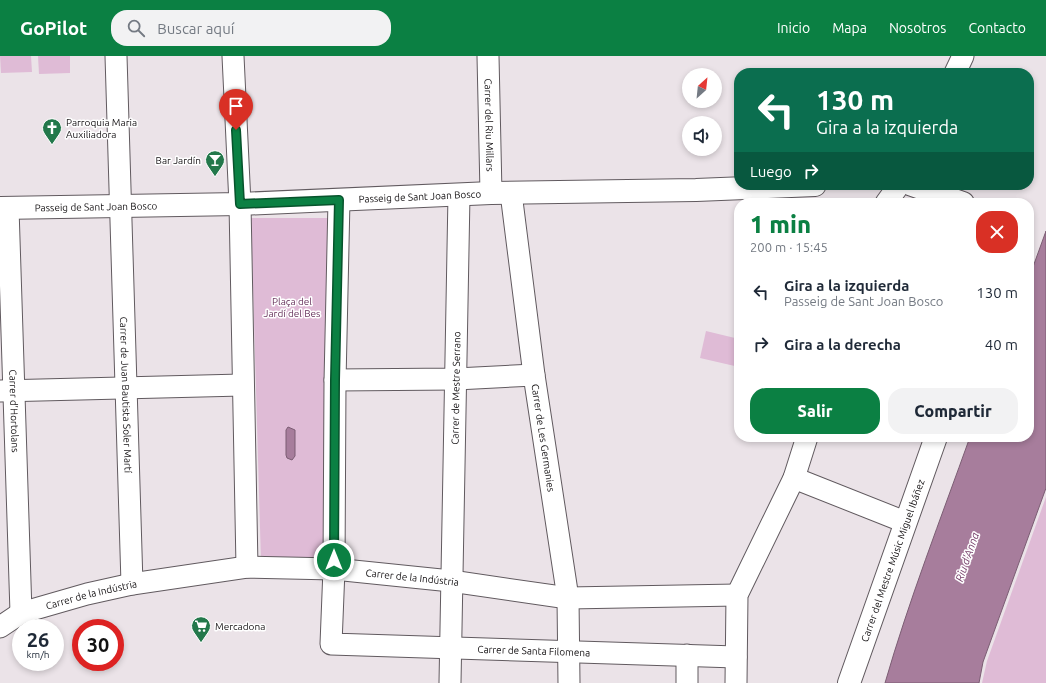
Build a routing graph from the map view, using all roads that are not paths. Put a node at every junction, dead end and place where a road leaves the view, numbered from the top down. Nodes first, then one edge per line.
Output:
1 (116, 56) edge
2 (233, 56) edge
3 (488, 56) edge
4 (963, 56) edge
5 (957, 68) edge
6 (734, 188) edge
7 (926, 190) edge
8 (501, 193) junction
9 (459, 195) junction
10 (950, 198) edge
11 (339, 200) junction
12 (240, 204) junction
13 (121, 206) junction
14 (4, 208) edge
15 (534, 375) junction
16 (456, 379) junction
17 (335, 380) junction
18 (242, 385) junction
19 (126, 389) junction
20 (6, 390) edge
21 (805, 442) edge
22 (934, 442) edge
23 (794, 478) junction
24 (905, 522) junction
25 (247, 567) junction
26 (334, 569) junction
27 (451, 580) junction
28 (132, 584) junction
29 (737, 595) junction
30 (568, 598) junction
31 (21, 613) junction
32 (0, 627) edge
33 (450, 649) junction
34 (570, 652) junction
35 (687, 655) junction
36 (736, 657) junction
37 (450, 683) edge
38 (569, 683) edge
39 (687, 683) edge
40 (736, 683) edge
41 (849, 683) edge

1 - 13 street, Carrer de Juan Bautista Soler Martí
2 - 12 street
3 - 8 street, Carrer del Riu Millars
4 - 5 street
6 - 8 street, Passeig de Sant Joan Bosco
7 - 10 street
8 - 9 street, Passeig de Sant Joan Bosco
8 - 15 street, Carrer de Les Germanies
9 - 11 street, Passeig de Sant Joan Bosco
9 - 16 street, Carrer de Mestre Serrano
11 - 12 street, Passeig de Sant Joan Bosco
11 - 17 street
12 - 13 street, Passeig de Sant Joan Bosco
12 - 18 street
13 - 14 street, Passeig de Sant Joan Bosco
13 - 19 street, Carrer de Juan Bautista Soler Martí
14 - 20 street, Carrer d'Hortolans
15 - 16 street
15 - 30 street, Carrer de Les Germanies
16 - 17 street
16 - 27 street, Carrer de Mestre Serrano
17 - 26 street
18 - 19 street
18 - 25 street
19 - 20 street
19 - 28 street, Carrer de Juan Bautista Soler Martí
20 - 31 street, Carrer d'Hortolans
21 - 23 street
22 - 24 street, Carrer del Mestre Músic Miguel Ibáñez
23 - 24 street
23 - 29 street
24 - 41 street, Carrer del Mestre Músic Miguel Ibáñez
25 - 26 street, Carrer de la Indústria
25 - 28 street, Carrer de la Indústria
26 - 27 street, Carrer de la Indústria
26 - 33 street, Carrer de Santa Filomena
27 - 30 street, Carrer de la Indústria
27 - 33 street, Carrer de Mestre Serrano
28 - 31 street, Carrer de la Indústria
29 - 30 street, Carrer de la Indústria
29 - 36 street
30 - 34 street, Carrer de Les Germanies
31 - 32 street, Carrer de la Indústria
33 - 34 street, Carrer de Santa Filomena
33 - 37 street, Carrer de Mestre Serrano
34 - 35 street, Carrer de Santa Filomena
34 - 38 street, Carrer de Les Germanies
35 - 36 street, Carrer de Santa Filomena
35 - 39 street
36 - 40 street

